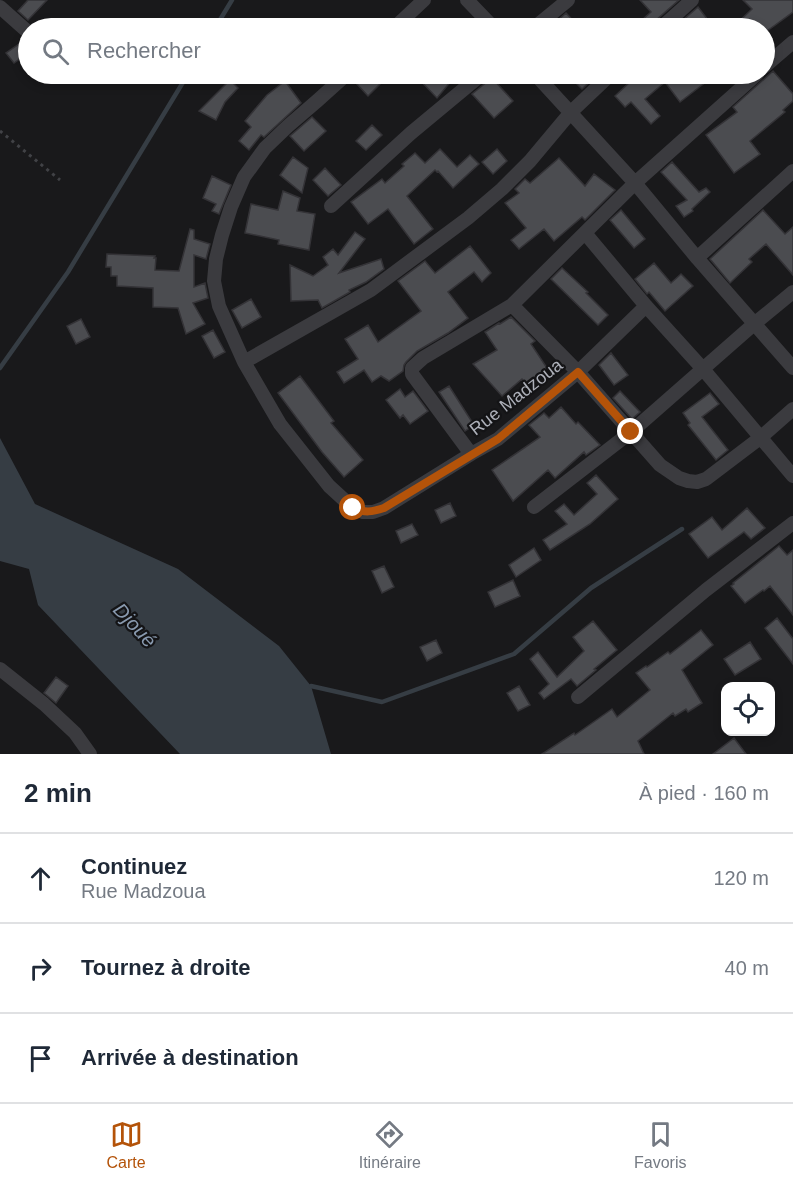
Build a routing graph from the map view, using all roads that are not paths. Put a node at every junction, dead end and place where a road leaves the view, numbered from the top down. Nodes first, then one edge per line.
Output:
1 (424, 0) edge
2 (467, 0) edge
3 (568, 0) edge
4 (693, 0) edge
5 (0, 7) edge
6 (405, 18) edge
7 (484, 18) edge
8 (546, 18) edge
9 (672, 18) edge
10 (18, 23) edge
11 (793, 42) edge
12 (775, 58) edge
13 (336, 84) edge
14 (470, 84) edge
15 (544, 84) edge
16 (600, 84) edge
17 (746, 84) edge
18 (571, 112) junction
19 (793, 171) edge
20 (635, 183) junction
21 (331, 206) dead end
22 (585, 233) junction
23 (697, 258) junction
24 (793, 292) edge
25 (512, 306) junction
26 (646, 306) junction
27 (754, 324) junction
28 (244, 362) junction
29 (793, 368) edge
30 (703, 369) junction
31 (578, 372) junction
32 (793, 409) edge
33 (631, 432) junction
34 (760, 438) junction
35 (471, 454) junction
36 (793, 476) edge
37 (534, 507) dead end
38 (793, 523) edge
39 (0, 669) edge
40 (578, 697) dead end
41 (90, 754) edge

1 - 6 street
2 - 7 street
3 - 8 street
4 - 9 street
5 - 10 street
11 - 12 street
13 - 28 street
14 - 21 street
15 - 18 street
16 - 18 street
17 - 20 street
18 - 20 street
18 - 28 street
19 - 23 street
20 - 22 street
20 - 23 street
22 - 25 street
22 - 26 street
23 - 27 street
24 - 27 street
25 - 31 street
25 - 35 street
26 - 30 street
26 - 31 street, Rue Madzoua
27 - 29 street
27 - 30 street
28 - 35 street, Rue Madzoua
30 - 33 street
30 - 34 street
31 - 33 street
31 - 35 street, Rue Madzoua
32 - 34 street
33 - 34 street
33 - 37 street
34 - 36 street
38 - 40 street
39 - 41 street

